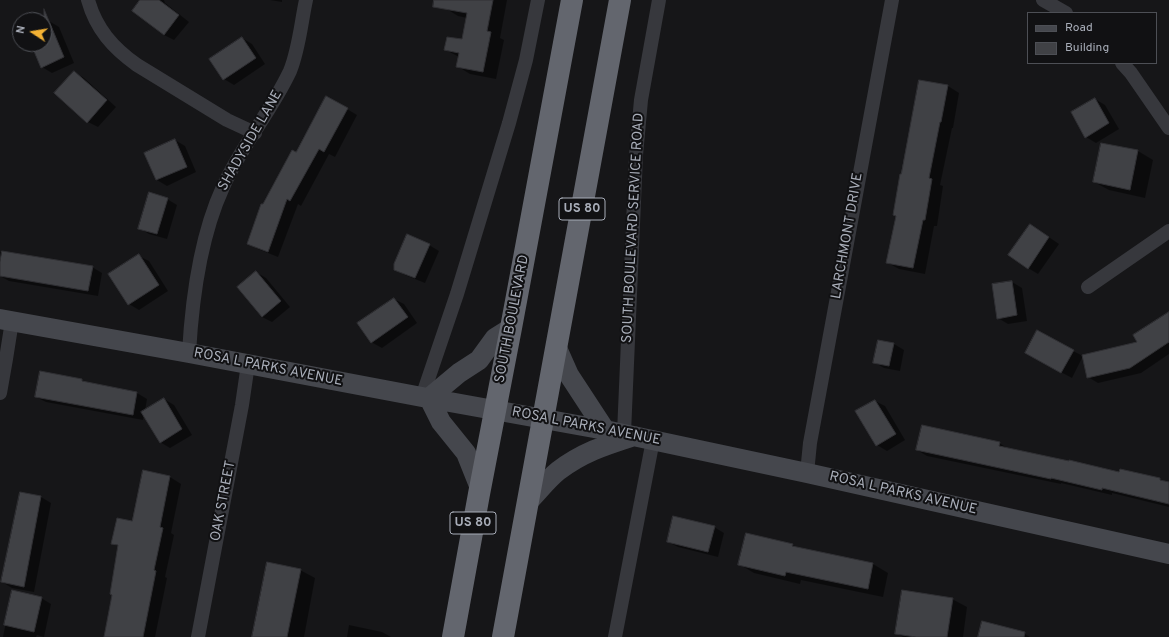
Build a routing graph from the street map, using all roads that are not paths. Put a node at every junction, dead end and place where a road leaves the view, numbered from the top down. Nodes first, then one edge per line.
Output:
1 (88, 0) edge
2 (306, 0) edge
3 (538, 0) edge
4 (572, 0) edge
5 (620, 0) edge
6 (659, 0) edge
7 (892, 0) edge
8 (1043, 0) edge
9 (1064, 12) edge
10 (1123, 64) edge
11 (1169, 128) edge
12 (255, 133) junction
13 (1169, 231) edge
14 (1088, 287) dead end
15 (6, 320) edge
16 (511, 328) junction
17 (557, 348) junction
18 (189, 353) junction
19 (248, 364) junction
20 (0, 393) edge
21 (425, 398) junction
22 (495, 410) junction
23 (543, 418) junction
24 (629, 435) junction
25 (807, 473) junction
26 (480, 488) junction
27 (528, 502) junction
28 (1169, 554) edge
29 (198, 637) edge
30 (453, 637) edge
31 (503, 637) edge
32 (615, 637) edge

1 - 12 street
2 - 12 street, SHADYSIDE LANE
3 - 21 street
4 - 16 highway, SOUTH BOULEVARD / US 80
5 - 17 highway, US 80
6 - 24 street, SOUTH BOULEVARD SERVICE ROAD
7 - 25 street, LARCHMONT DRIVE
8 - 9 street
10 - 11 street
12 - 18 street, SHADYSIDE LANE
13 - 14 street
15 - 18 street, ROSA L PARKS AVENUE
15 - 20 street
16 - 21 street
16 - 22 highway, SOUTH BOULEVARD / US 80
17 - 23 highway, US 80
17 - 24 street
18 - 19 street, ROSA L PARKS AVENUE
19 - 21 street, ROSA L PARKS AVENUE
19 - 29 street, OAK STREET
21 - 22 street, ROSA L PARKS AVENUE
21 - 26 street
22 - 23 street, ROSA L PARKS AVENUE
22 - 26 highway, SOUTH BOULEVARD / US 80
23 - 24 street, ROSA L PARKS AVENUE
23 - 27 highway, US 80
24 - 25 street, ROSA L PARKS AVENUE
24 - 27 street
24 - 32 street
25 - 28 street, ROSA L PARKS AVENUE
26 - 30 highway, SOUTH BOULEVARD / US 80
27 - 31 highway, US 80

